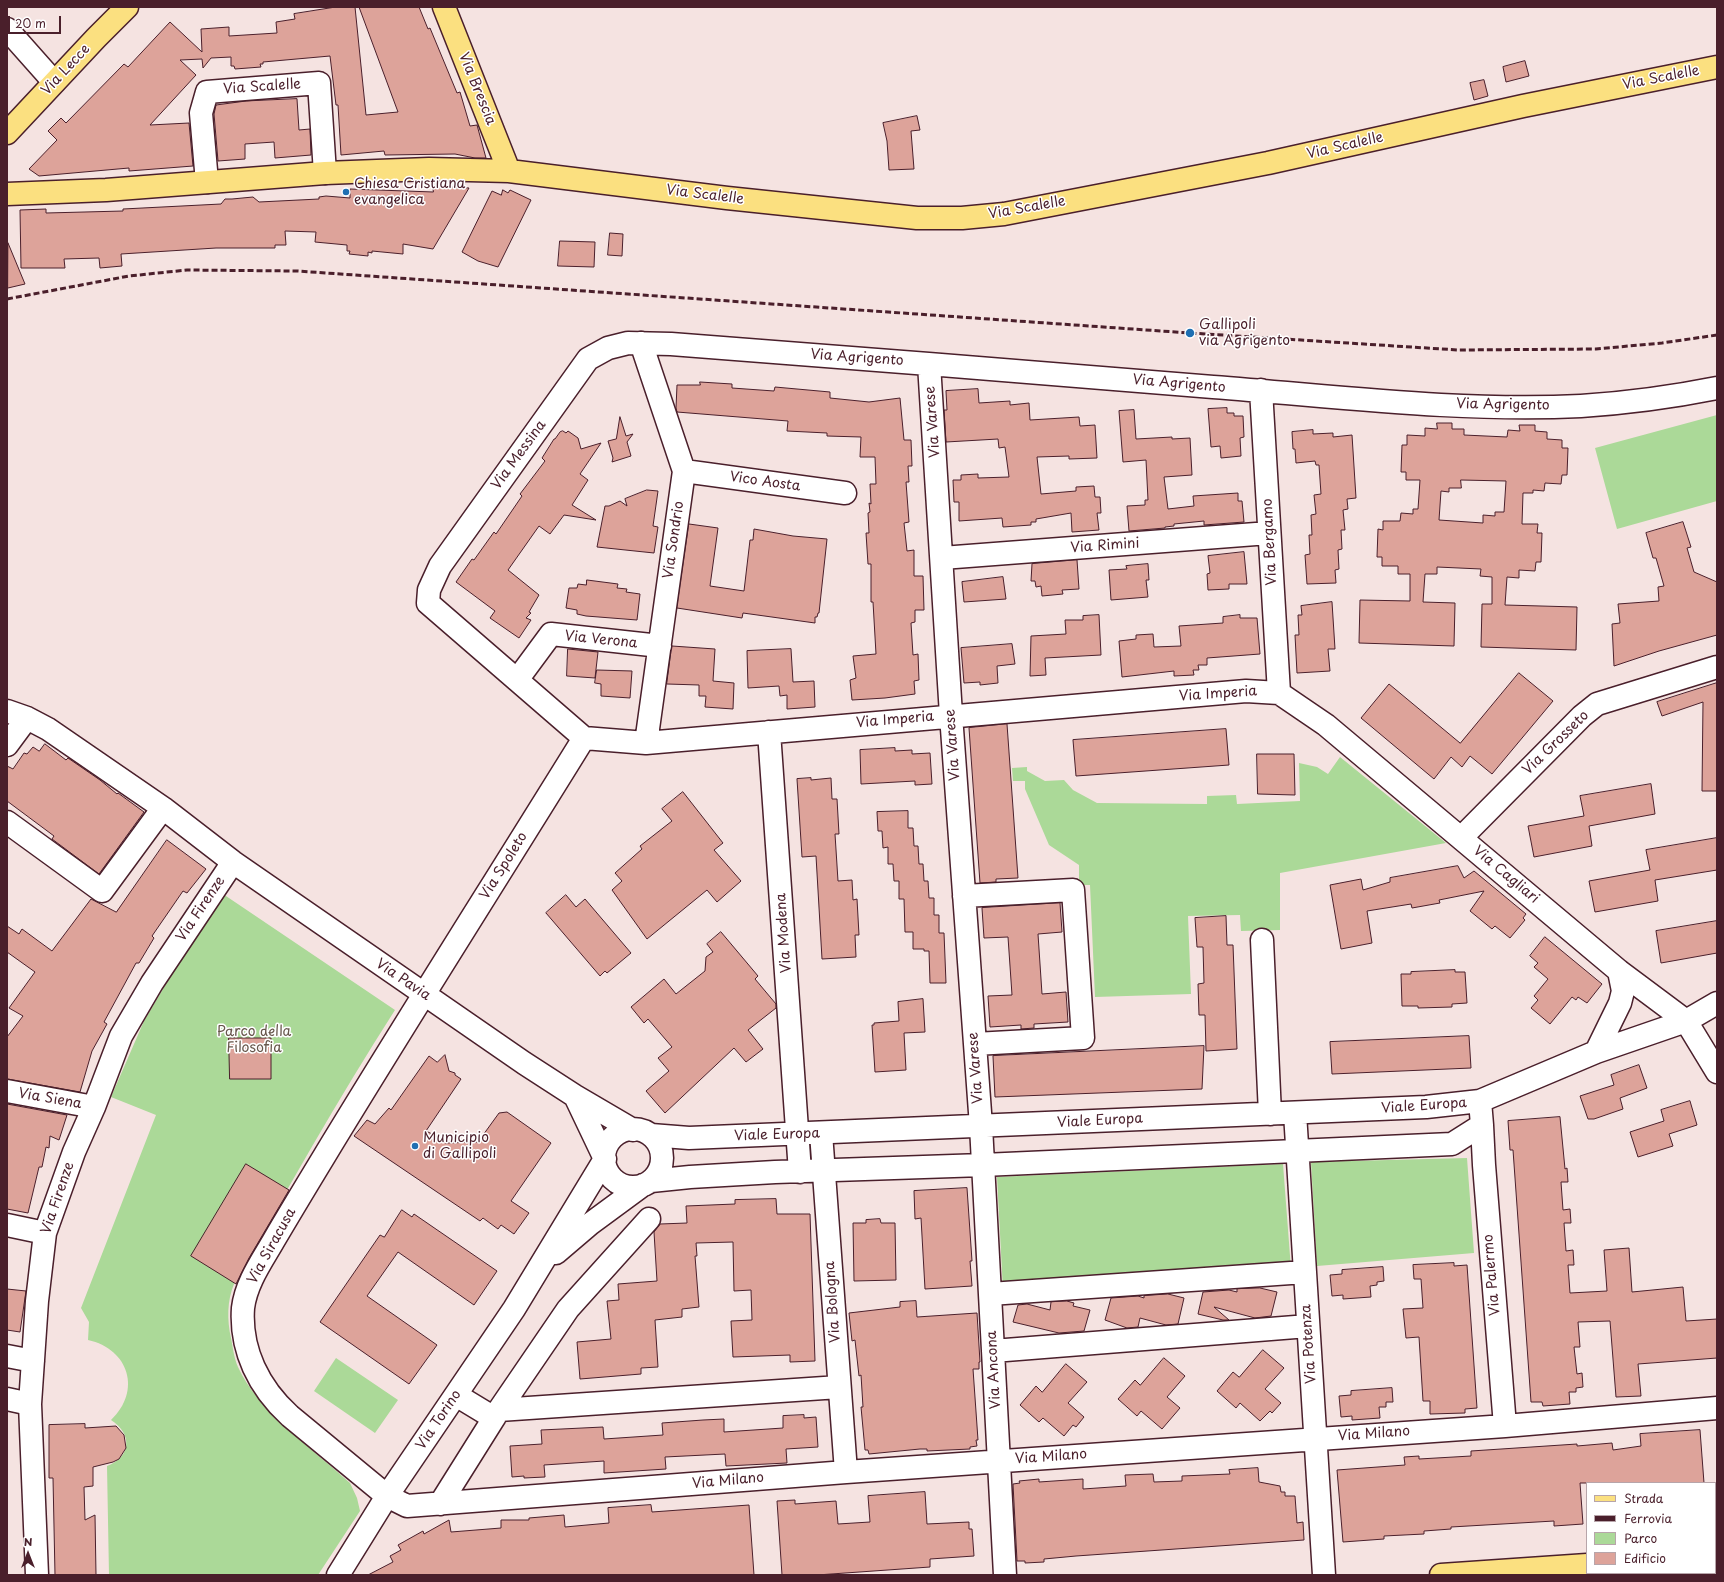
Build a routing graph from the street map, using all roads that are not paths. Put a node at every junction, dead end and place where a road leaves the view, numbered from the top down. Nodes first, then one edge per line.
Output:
1 (127, 7) edge
2 (444, 7) edge
3 (7, 29) edge
4 (1717, 67) edge
5 (54, 82) junction
6 (7, 133) edge
7 (510, 171) junction
8 (326, 173) junction
9 (207, 182) junction
10 (7, 194) edge
11 (641, 344) junction
12 (930, 364) junction
13 (1717, 388) edge
14 (1261, 390) junction
15 (684, 471) junction
16 (845, 493) dead end
17 (1269, 533) junction
18 (942, 558) junction
19 (660, 646) junction
20 (1717, 666) edge
21 (517, 680) junction
22 (1279, 693) junction
23 (17, 715) edge
24 (951, 715) junction
25 (769, 732) junction
26 (584, 738) junction
27 (646, 743) junction
28 (7, 745) edge
29 (164, 808) junction
30 (7, 822) edge
31 (1461, 838) junction
32 (233, 862) junction
33 (964, 896) junction
34 (1262, 940) dead end
35 (1619, 971) junction
36 (423, 994) junction
37 (1717, 1002) edge
38 (1686, 1021) junction
39 (975, 1044) junction
40 (1596, 1052) junction
41 (1717, 1072) edge
42 (7, 1091) edge
43 (575, 1096) junction
44 (1480, 1101) junction
45 (94, 1107) junction
46 (1295, 1113) junction
47 (1270, 1114) junction
48 (1482, 1125) junction
49 (981, 1126) junction
50 (642, 1132) junction
51 (821, 1133) junction
52 (798, 1134) junction
53 (1297, 1152) junction
54 (605, 1159) junction
55 (983, 1165) junction
56 (824, 1171) junction
57 (800, 1172) junction
58 (647, 1183) junction
59 (649, 1220) dead end
60 (7, 1225) edge
61 (45, 1233) junction
62 (541, 1265) junction
63 (1305, 1272) junction
64 (990, 1294) junction
65 (1308, 1326) junction
66 (993, 1351) junction
67 (7, 1356) edge
68 (33, 1361) junction
69 (839, 1387) junction
70 (456, 1395) junction
71 (7, 1399) edge
72 (30, 1404) junction
73 (1717, 1408) edge
74 (497, 1414) junction
75 (1505, 1426) junction
76 (1316, 1438) junction
77 (999, 1461) junction
78 (846, 1472) junction
79 (388, 1496) junction
80 (440, 1504) junction
81 (1586, 1564) edge
82 (37, 1575) edge
83 (338, 1575) edge
84 (1004, 1575) edge
85 (1324, 1575) edge
86 (1441, 1575) edge

1 - 5 main road, Via Lecce
2 - 7 main road, Via Brescia
3 - 5 street
4 - 7 main road, Via Scalelle
5 - 6 main road, Via Lecce
7 - 8 main road, Via Scalelle
8 - 9 main road, Via Scalelle
8 - 9 street, Via Scalelle
9 - 10 main road, Via Scalelle
11 - 12 street, Via Agrigento
11 - 15 street, Via Sondrio
11 - 21 street, Via Messina
12 - 14 street, Via Agrigento
12 - 18 street, Via Varese
13 - 14 street, Via Agrigento
14 - 17 street, Via Bergamo
15 - 16 street, Vico Aosta
15 - 19 street, Via Sondrio
17 - 18 street, Via Rimini
17 - 22 street, Via Bergamo
18 - 24 street, Via Varese
19 - 21 street, Via Verona
19 - 27 street, Via Sondrio
20 - 31 street, Via Grosseto
21 - 26 street
22 - 24 street, Via Imperia
22 - 31 street, Via Cagliari
23 - 28 street
23 - 29 street, Via Pavia
24 - 25 street, Via Imperia
24 - 33 street, Via Varese
25 - 27 street, Via Imperia
25 - 52 street, Via Modena
26 - 27 street, Via Imperia
26 - 36 street, Via Spoleto
29 - 30 street
29 - 32 street, Via Pavia
31 - 35 street, Via Cagliari
32 - 36 street, Via Pavia
32 - 45 street, Via Firenze
33 - 39 street, Via Varese
33 - 39 street
34 - 47 street
35 - 38 street, Via Cagliari
35 - 40 street
36 - 43 street, Via Pavia
36 - 79 street, Via Siracusa
37 - 38 street
38 - 40 street
38 - 41 street, Via Cagliari
39 - 49 street, Via Varese
40 - 44 street
42 - 45 street, Via Siena
43 - 50 street, Via Pavia
43 - 54 street
44 - 46 street, Viale Europa
44 - 48 street, Viale Europa
45 - 61 street, Via Firenze
46 - 47 street, Viale Europa
46 - 53 street, Via Potenza
47 - 49 street, Viale Europa
48 - 53 street, Viale Europa
48 - 75 street, Via Palermo
49 - 51 street, Viale Europa
49 - 55 street, Via Varese
50 - 52 street, Viale Europa
50 - 54 street
50 - 58 street
51 - 52 street, Viale Europa
51 - 56 street, Via Bologna
52 - 57 street, Via Modena
53 - 55 street, Viale Europa
53 - 63 street, Via Potenza
54 - 58 street
54 - 62 street, Via Torino
55 - 56 street, Viale Europa
55 - 64 street, Via Ancona
56 - 57 street, Viale Europa
56 - 69 street, Via Bologna
57 - 58 street, Viale Europa
58 - 62 street, Via Torino
59 - 74 street
60 - 61 street
61 - 68 street, Via Firenze
62 - 70 street, Via Torino
63 - 64 street
63 - 65 street, Via Potenza
64 - 66 street, Via Ancona
65 - 66 street
65 - 76 street, Via Potenza
66 - 77 street, Via Ancona
67 - 68 street
68 - 72 street, Via Firenze
69 - 74 street
69 - 78 street, Via Bologna
70 - 74 street
70 - 79 street, Via Torino
71 - 72 street
72 - 82 street, Via Firenze
73 - 75 street, Via Milano
74 - 80 street
75 - 76 street, Via Milano
76 - 77 street, Via Milano
76 - 85 street, Via Potenza
77 - 78 street, Via Milano
77 - 84 street, Via Ancona
78 - 80 street, Via Milano
79 - 80 street, Via Milano
79 - 83 street, Via Torino
81 - 86 main road

